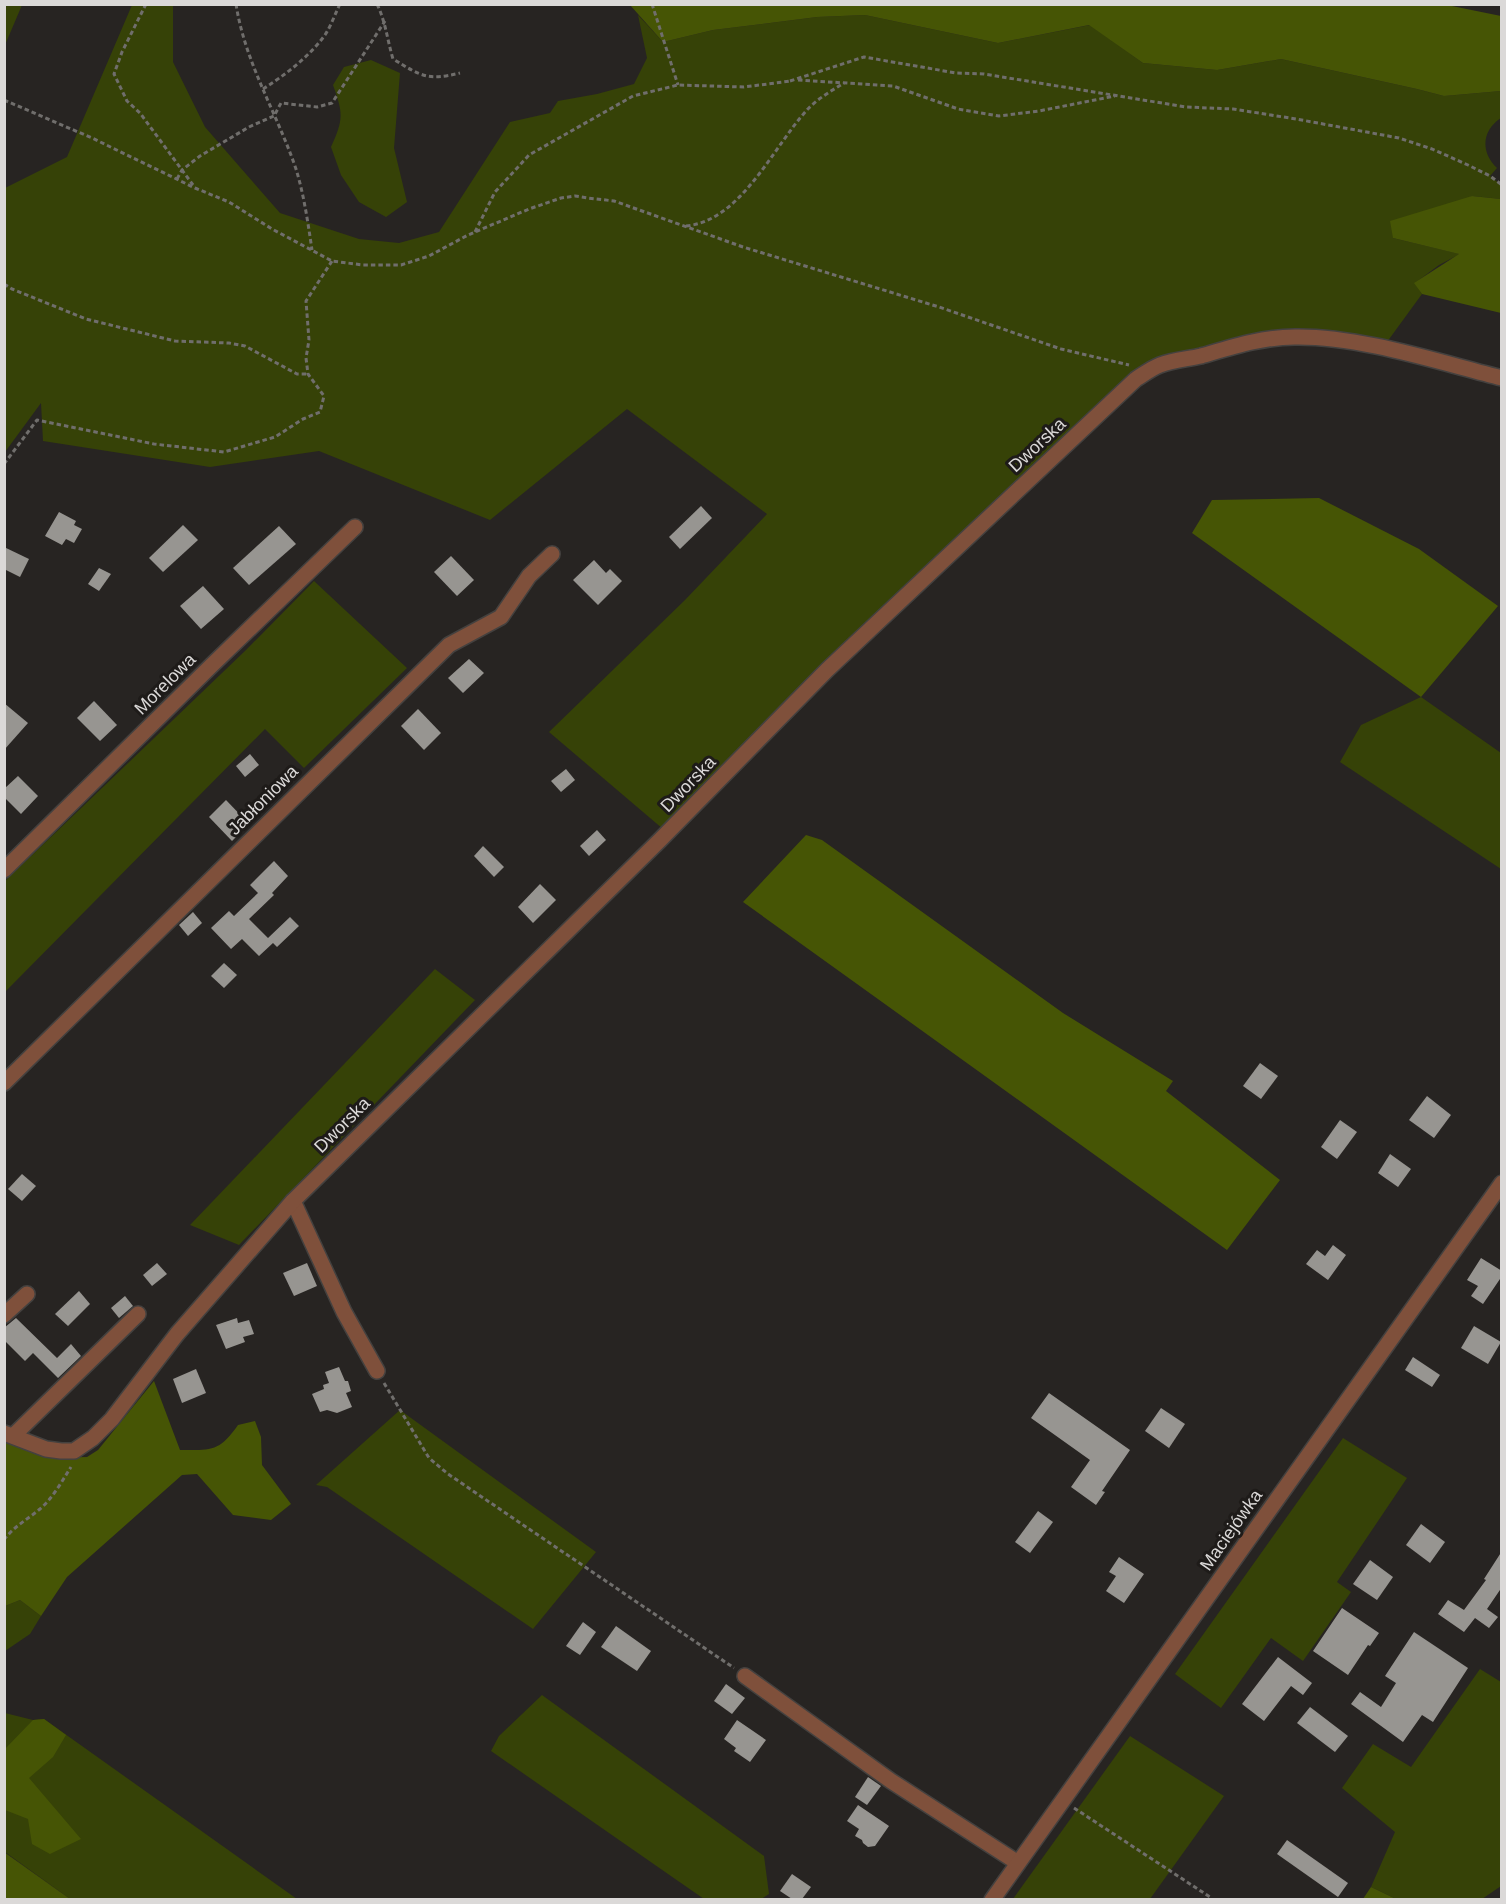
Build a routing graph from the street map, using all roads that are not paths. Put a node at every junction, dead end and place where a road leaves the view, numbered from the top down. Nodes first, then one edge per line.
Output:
1 (1502, 378) edge
2 (355, 527) dead end
3 (552, 554) dead end
4 (4, 870) edge
5 (4, 1083) edge
6 (1502, 1183) edge
7 (293, 1201) junction
8 (27, 1294) dead end
9 (138, 1314) dead end
10 (4, 1315) edge
11 (377, 1371) road end
12 (9, 1435) edge
13 (745, 1676) road end
14 (1018, 1863) junction
15 (992, 1899) edge

1 - 7 street, Dworska
2 - 4 street, Morelowa
3 - 5 street, Jabłoniowa
6 - 14 street, Maciejówka
7 - 11 street
7 - 12 street, Dworska
8 - 10 street
9 - 12 street
13 - 14 street
14 - 15 street, Maciejówka

